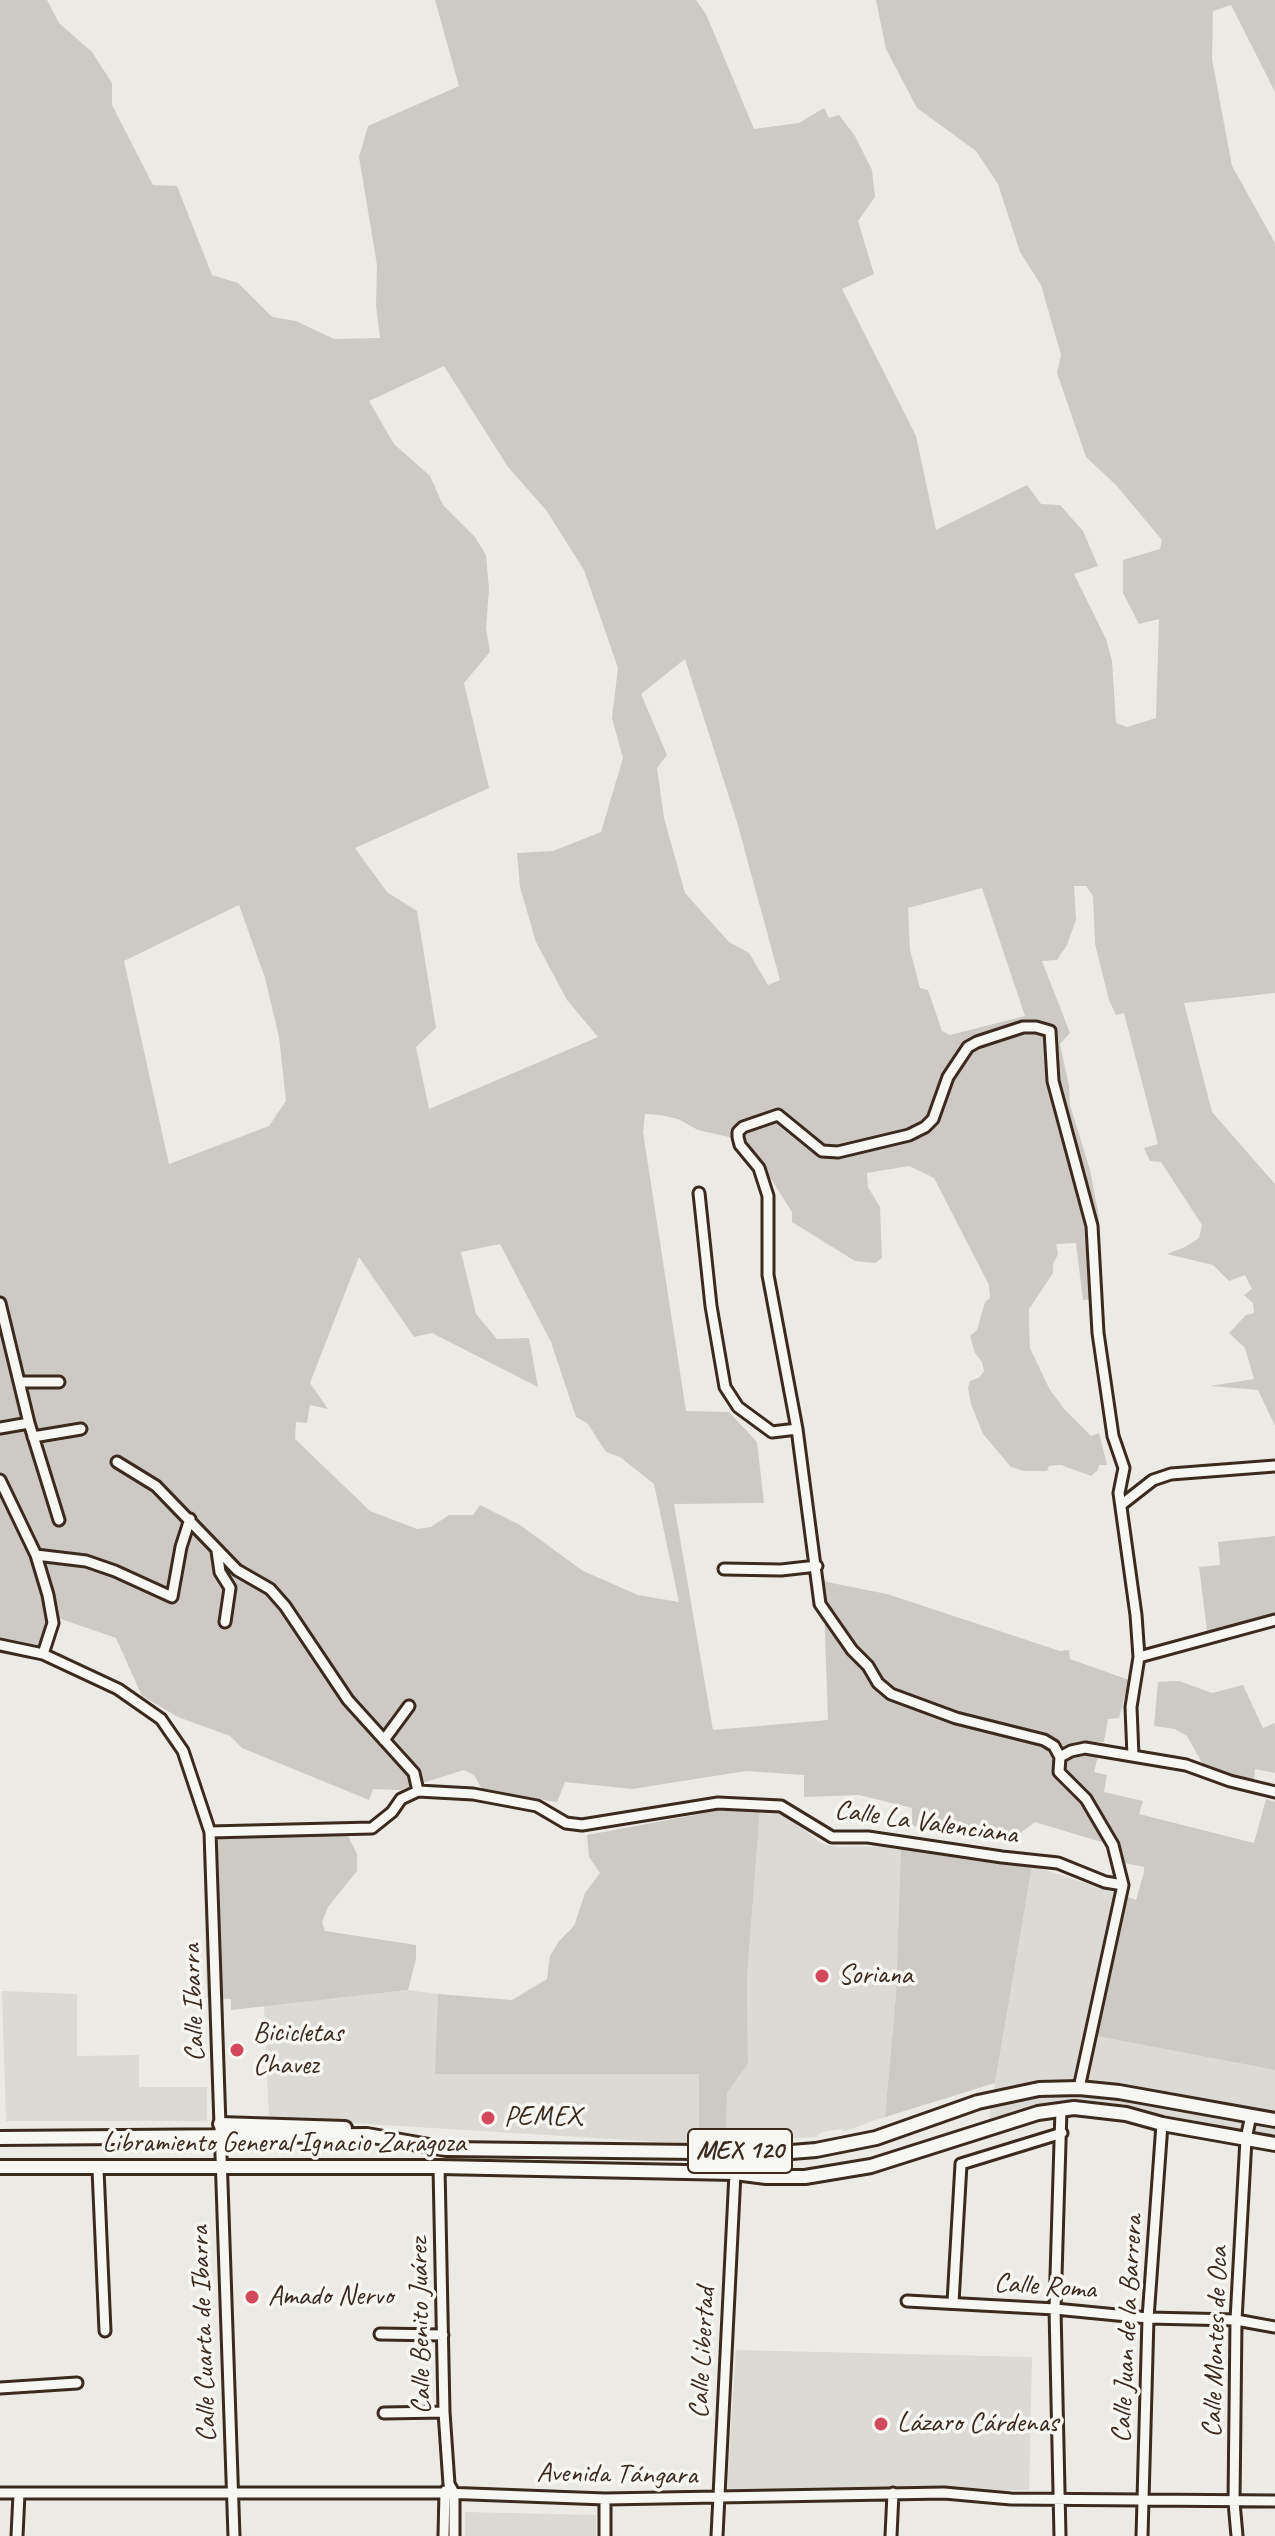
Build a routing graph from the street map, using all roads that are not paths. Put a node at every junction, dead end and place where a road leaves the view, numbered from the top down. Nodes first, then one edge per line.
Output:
1 (699, 1193) dead end
2 (0, 1303) edge
3 (19, 1382) junction
4 (59, 1382) dead end
5 (29, 1423) junction
6 (0, 1428) edge
7 (81, 1429) dead end
8 (797, 1429) junction
9 (33, 1437) junction
10 (117, 1462) dead end
11 (1275, 1466) edge
12 (0, 1480) edge
13 (1121, 1505) junction
14 (190, 1519) junction
15 (59, 1520) dead end
16 (217, 1551) junction
17 (36, 1555) junction
18 (817, 1566) junction
19 (724, 1569) dead end
20 (1275, 1620) edge
21 (225, 1622) dead end
22 (0, 1645) edge
23 (43, 1654) junction
24 (1139, 1657) junction
25 (409, 1706) dead end
26 (384, 1740) junction
27 (1133, 1756) junction
28 (1060, 1757) junction
29 (418, 1791) junction
30 (1275, 1792) edge
31 (210, 1832) junction
32 (1123, 1885) junction
33 (1079, 2088) junction
34 (1061, 2109) junction
35 (1251, 2115) junction
36 (1275, 2120) edge
37 (220, 2124) junction
38 (1162, 2124) junction
39 (1062, 2133) junction
40 (367, 2135) junction
41 (0, 2138) edge
42 (219, 2138) junction
43 (1246, 2144) junction
44 (1275, 2144) edge
45 (0, 2167) edge
46 (439, 2167) junction
47 (98, 2169) junction
48 (220, 2169) junction
49 (735, 2173) junction
50 (907, 2301) dead end
51 (953, 2302) junction
52 (1055, 2309) junction
53 (1148, 2318) junction
54 (1236, 2320) junction
55 (1275, 2327) edge
56 (105, 2331) dead end
57 (380, 2334) dead end
58 (443, 2335) junction
59 (77, 2383) dead end
60 (0, 2388) edge
61 (444, 2412) junction
62 (384, 2413) dead end
63 (449, 2490) junction
64 (0, 2493) edge
65 (893, 2493) junction
66 (19, 2494) junction
67 (231, 2494) junction
68 (718, 2498) junction
69 (605, 2499) junction
70 (1057, 2500) junction
71 (1142, 2500) junction
72 (1275, 2501) edge
73 (1234, 2502) junction
74 (17, 2536) edge
75 (234, 2536) edge
76 (444, 2536) edge
77 (454, 2536) edge
78 (605, 2536) edge
79 (717, 2536) edge
80 (891, 2536) edge
81 (1060, 2536) edge
82 (1142, 2536) edge
83 (1237, 2536) edge

1 - 8 street
2 - 3 street
3 - 4 street
3 - 5 street
5 - 6 street
5 - 9 street
7 - 9 street
8 - 13 street
8 - 18 street
9 - 15 street
10 - 14 street
11 - 13 street
12 - 17 street
13 - 24 street
14 - 16 street
14 - 17 street
16 - 21 street
16 - 26 street
17 - 23 street
18 - 19 street
18 - 28 street
20 - 24 street
22 - 23 street, Calle Ibarra
23 - 31 street, Calle Ibarra
24 - 27 street
25 - 26 street
26 - 29 street
27 - 28 street
27 - 30 street
28 - 32 street
29 - 31 street
29 - 32 street, Calle La Valenciana
31 - 37 street, Calle Ibarra
32 - 33 street
33 - 35 main road, Libramiento General Ignacio Zaragoza / MEX 120
33 - 40 main road, Libramiento General Ignacio Zaragoza / MEX 120
34 - 38 main road, Libramiento General Ignacio Zaragoza / MEX 120
34 - 39 street
34 - 49 main road, Libramiento General Ignacio Zaragoza / MEX 120
35 - 36 main road, Libramiento General Ignacio Zaragoza / MEX 120
35 - 43 street, Calle Montes de Oca
37 - 40 main road
37 - 42 street, Calle Ibarra
38 - 43 main road, Libramiento General Ignacio Zaragoza / MEX 120
38 - 53 street, Calle Juan de la Barrera
39 - 51 street
39 - 52 street
40 - 42 main road, Libramiento General Ignacio Zaragoza / MEX 120
41 - 42 main road, Libramiento General Ignacio Zaragoza / MEX 120
42 - 48 street, Calle Ibarra
43 - 44 main road, Libramiento General Ignacio Zaragoza / MEX 120
43 - 54 street, Calle Montes de Oca
45 - 47 main road, Libramiento General Ignacio Zaragoza / MEX 120
46 - 48 main road, Libramiento General Ignacio Zaragoza / MEX 120
46 - 49 main road, Libramiento General Ignacio Zaragoza / MEX 120
46 - 58 street, Calle Benito Juárez
47 - 48 main road, Libramiento General Ignacio Zaragoza / MEX 120
47 - 56 street
48 - 67 street, Calle Cuarta de Ibarra
49 - 68 street, Calle Libertad
50 - 51 street, Calle Roma
51 - 52 street, Calle Roma
52 - 53 street, Calle Roma
52 - 70 street
53 - 54 street, Calle Roma
53 - 71 street, Calle Juan de la Barrera
54 - 55 street, Calle Roma
54 - 73 street, Calle Montes de Oca
57 - 58 street
58 - 61 street, Calle Benito Juárez
59 - 60 street
61 - 62 street
61 - 63 street, Calle Benito Juárez
63 - 67 street, Avenida Tángara
63 - 69 street, Avenida Tángara
63 - 76 street, Calle Benito Juárez
63 - 77 street, Calle Benito Juárez
64 - 66 street, Avenida Tángara
65 - 68 street, Avenida Tángara
65 - 70 street, Avenida Tángara
65 - 80 street
66 - 67 street, Avenida Tángara
66 - 74 street
67 - 75 street, Calle Cuarta de Ibarra
68 - 69 street, Avenida Tángara
68 - 79 street, Calle Libertad
69 - 78 street
70 - 71 street, Avenida Tángara
70 - 81 street
71 - 73 street, Avenida Tángara
71 - 82 street, Calle Juan de la Barrera
72 - 73 street, Avenida Tángara
73 - 83 street, Calle Montes de Oca

